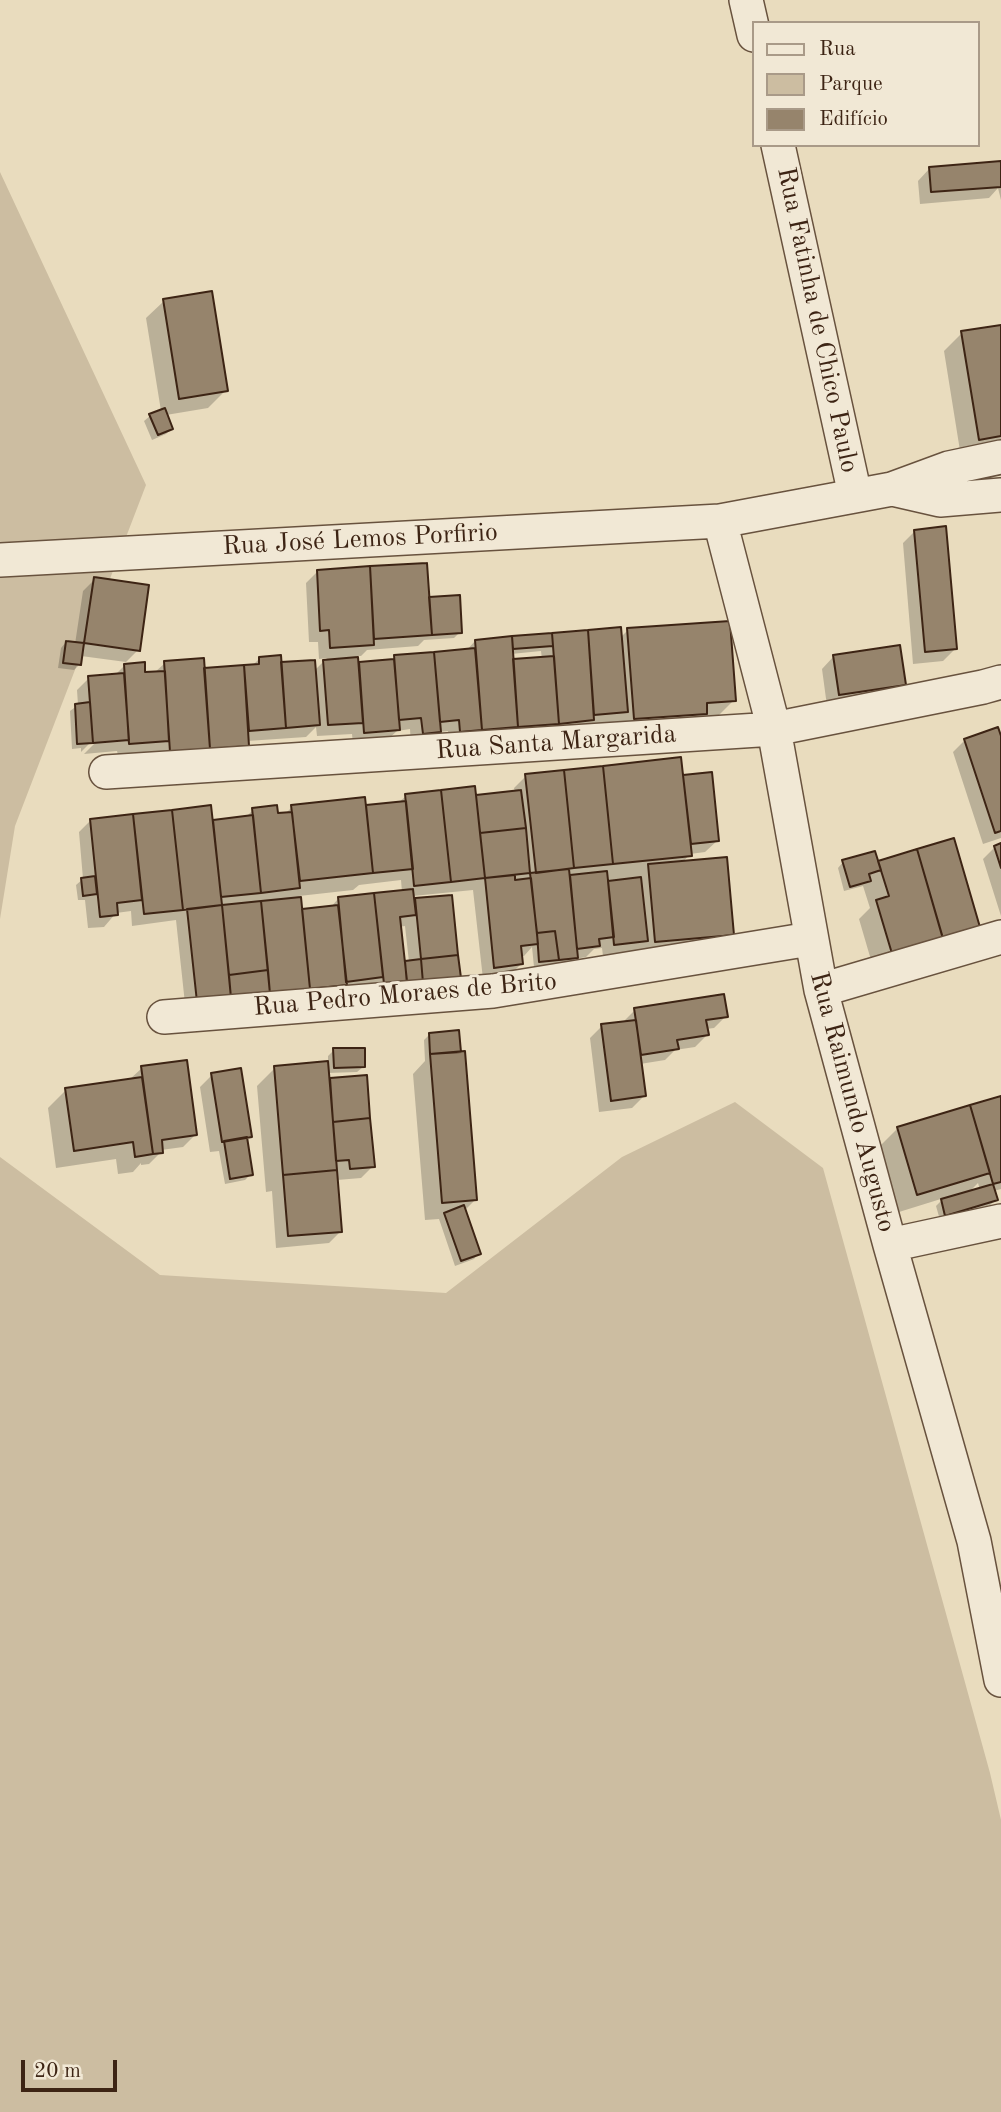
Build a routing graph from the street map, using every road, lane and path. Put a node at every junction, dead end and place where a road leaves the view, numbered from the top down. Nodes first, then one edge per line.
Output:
1 (747, 0) edge
2 (752, 25) edge
3 (778, 147) edge
4 (1001, 457) edge
5 (892, 489) junction
6 (855, 495) junction
7 (1001, 495) edge
8 (720, 521) junction
9 (0, 560) edge
10 (1001, 682) edge
11 (774, 729) junction
12 (106, 772) dead end
13 (1001, 937) edge
14 (810, 939) junction
15 (821, 990) junction
16 (164, 1017) dead end
17 (1001, 1221) edge
18 (890, 1245) junction
19 (987, 1537) edge
20 (1001, 1680) edge

1 - 2 street
3 - 6 street, Rua Fatinha de Chico Paulo
4 - 5 street
5 - 6 street, Rua José Lemos Porfirio
5 - 7 street
6 - 8 street, Rua José Lemos Porfirio
8 - 9 street, Rua José Lemos Porfirio
8 - 11 street, Rua Raimundo Augusto
10 - 11 street, Rua Santa Margarida
11 - 12 street, Rua Santa Margarida
11 - 14 street, Rua Raimundo Augusto
13 - 15 street
14 - 15 street, Rua Raimundo Augusto
14 - 16 street, Rua Pedro Moraes de Brito
15 - 18 street, Rua Raimundo Augusto
17 - 18 street
18 - 19 street, Rua Raimundo Augusto
19 - 20 street, Rua Raimundo Augusto

